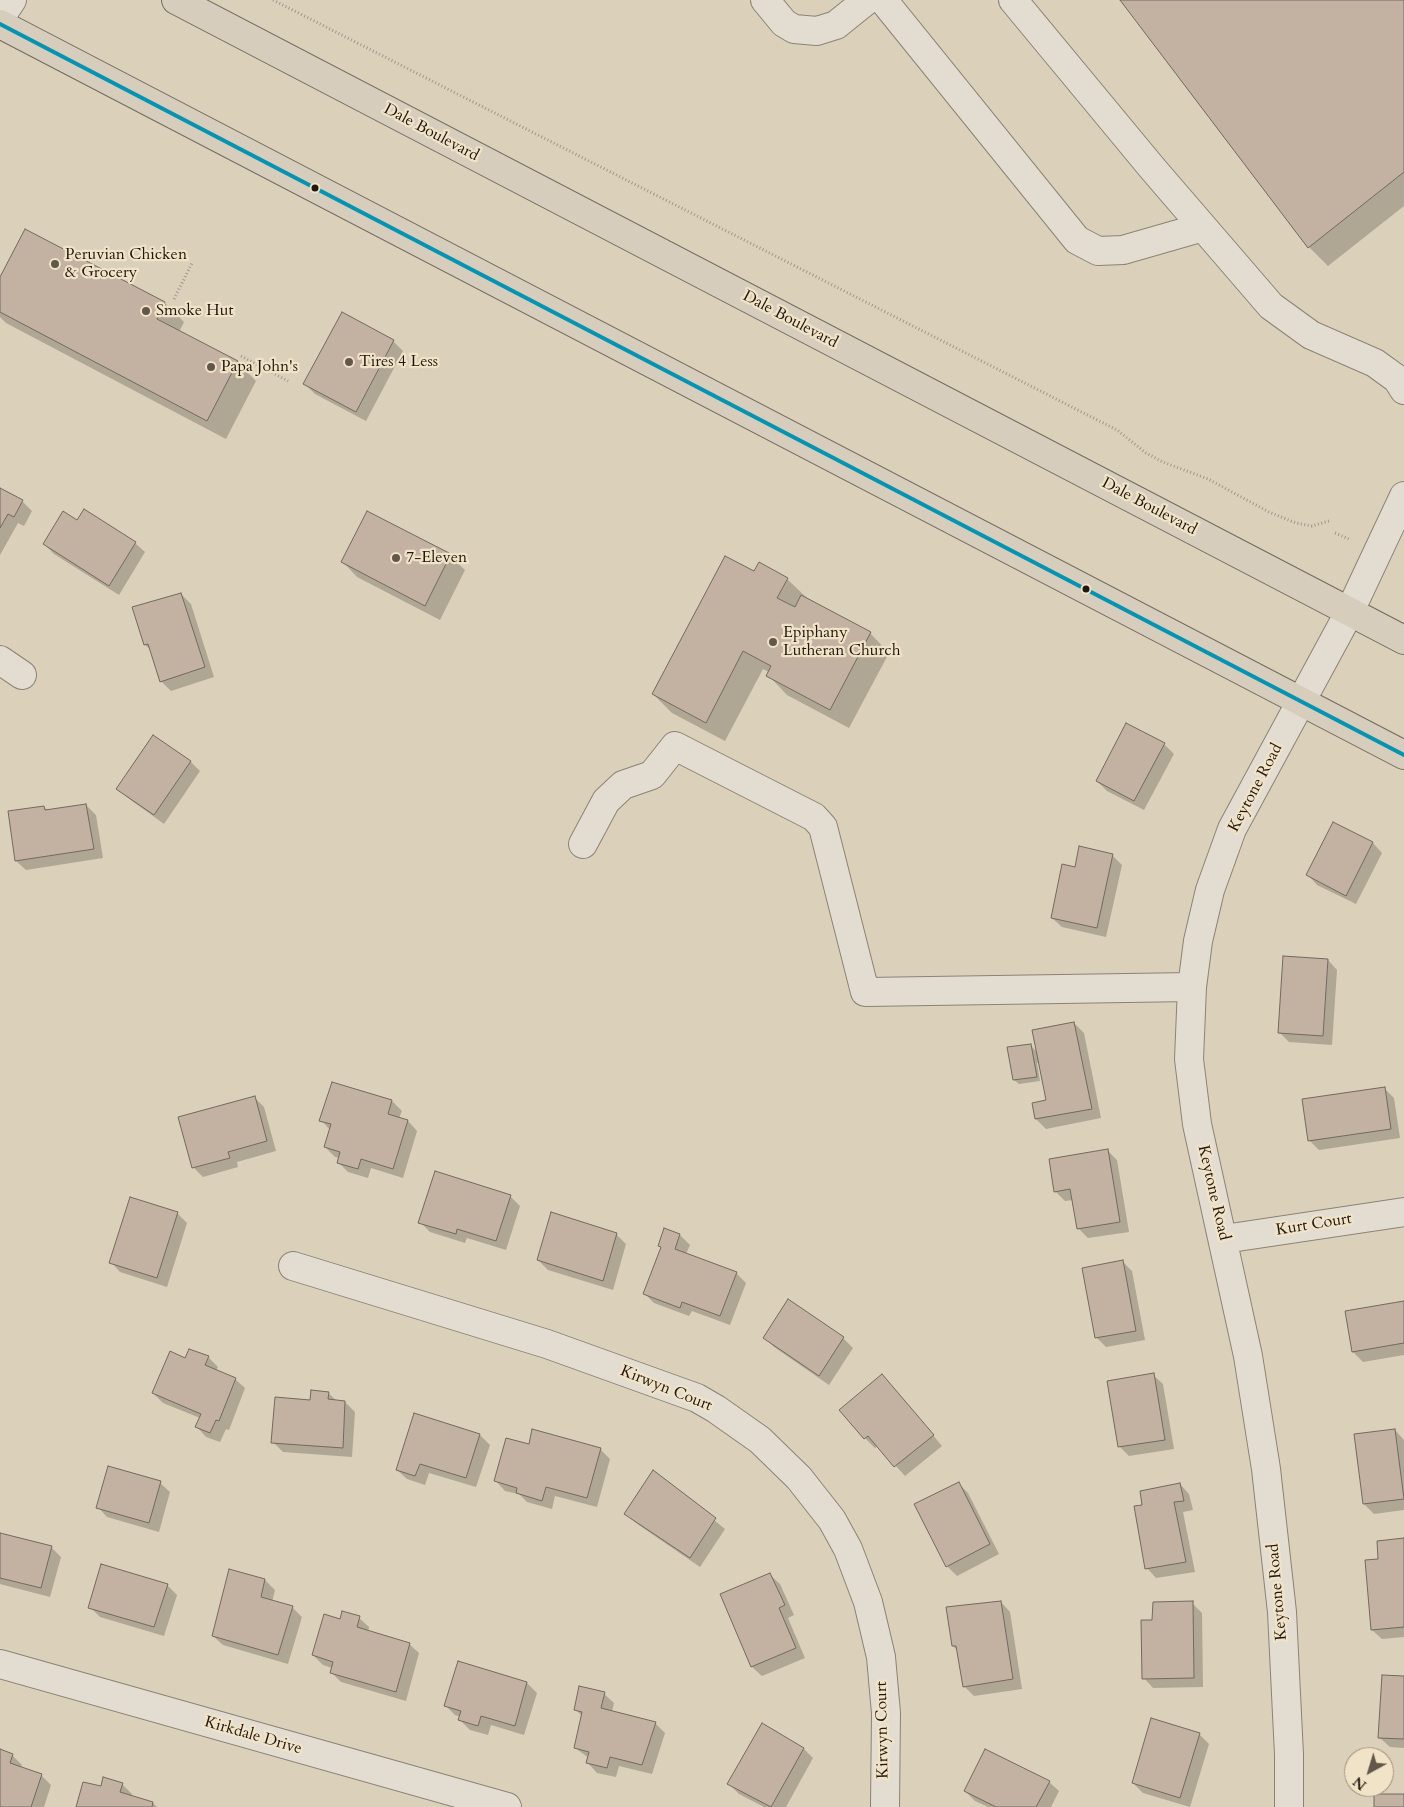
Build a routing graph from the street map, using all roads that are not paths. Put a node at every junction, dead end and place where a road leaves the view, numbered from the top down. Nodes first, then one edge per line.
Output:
1 (12, 0) edge
2 (176, 0) edge
3 (765, 0) edge
4 (867, 0) edge
5 (883, 0) edge
6 (1013, 0) edge
7 (0, 18) edge
8 (0, 24) edge
9 (1203, 227) junction
10 (1404, 390) edge
11 (1404, 496) edge
12 (1350, 611) junction
13 (1404, 640) edge
14 (1302, 702) junction
15 (1404, 755) edge
16 (582, 844) dead end
17 (1192, 987) junction
18 (1404, 1212) edge
19 (1224, 1239) junction
20 (293, 1266) dead end
21 (0, 1664) edge
22 (507, 1807) edge
23 (885, 1807) edge
24 (1289, 1807) edge

1 - 7 street
2 - 12 main road, Dale Boulevard
3 - 4 street
5 - 9 street
6 - 9 street
8 - 14 main road
9 - 10 street
11 - 12 street, Keytone Road
12 - 13 main road, Dale Boulevard
12 - 14 street, Keytone Road
14 - 15 main road
14 - 17 street, Keytone Road
16 - 17 street
17 - 19 street, Keytone Road
18 - 19 street, Kurt Court
19 - 24 street, Keytone Road
20 - 23 street, Kirwyn Court
21 - 22 street, Kirkdale Drive

